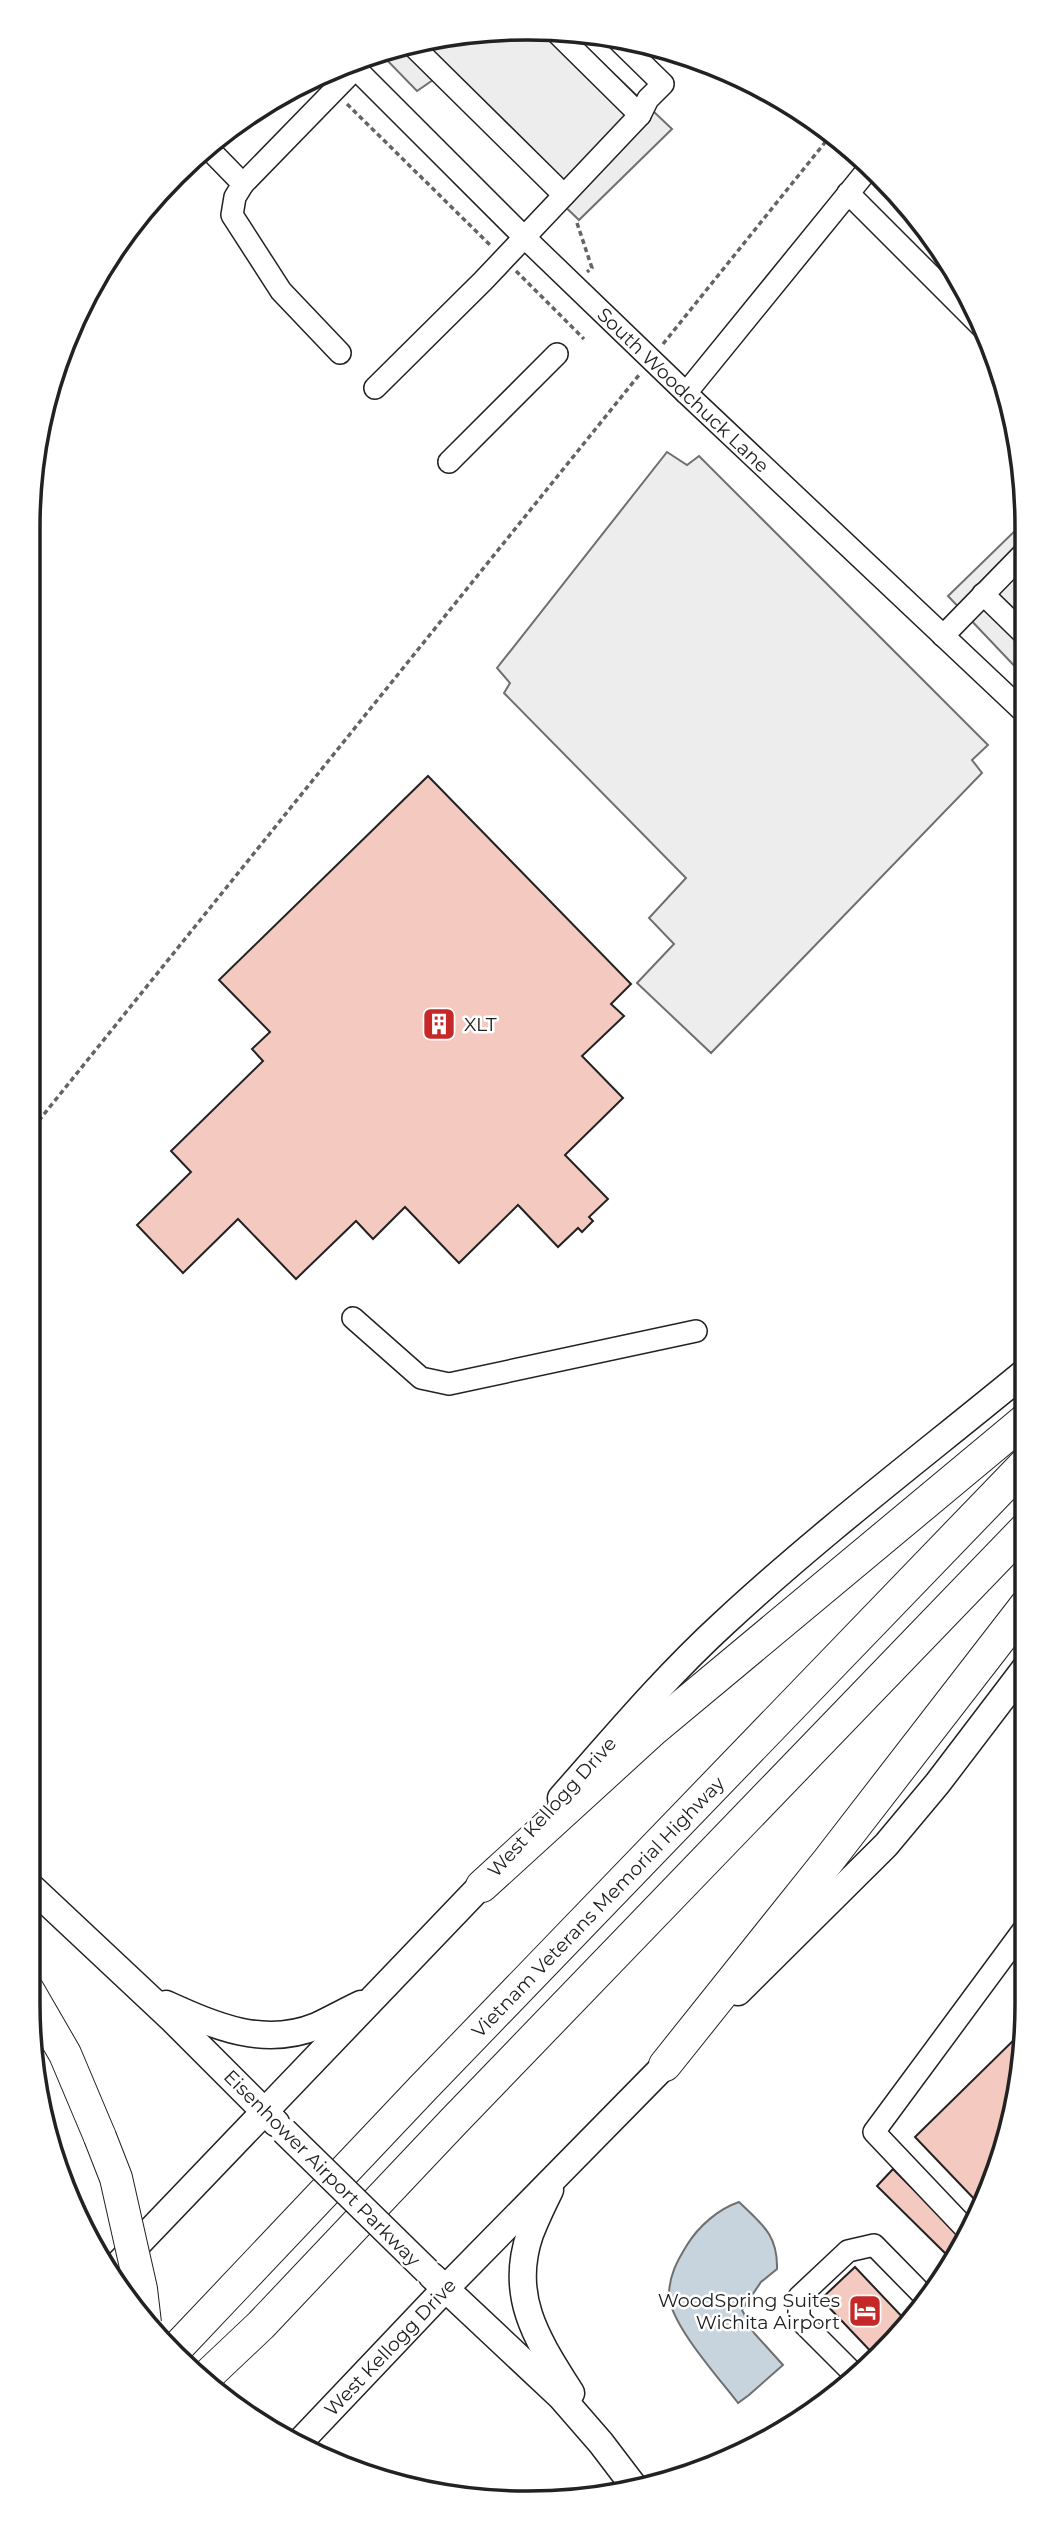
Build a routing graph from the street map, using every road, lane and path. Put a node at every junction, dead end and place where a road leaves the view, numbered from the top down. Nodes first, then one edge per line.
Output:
1 (566, 42) edge
2 (630, 52) edge
3 (420, 53) edge
4 (358, 71) edge
5 (346, 75) edge
6 (334, 91) junction
7 (639, 115) junction
8 (825, 142) edge
9 (214, 155) edge
10 (863, 175) edge
11 (243, 184) junction
12 (848, 193) junction
13 (564, 195) junction
14 (523, 236) junction
15 (504, 259) junction
16 (962, 307) edge
17 (584, 338) dead end
18 (340, 353) dead end
19 (557, 354) dead end
20 (651, 360) junction
21 (376, 388) dead end
22 (686, 393) junction
23 (449, 462) dead end
24 (1015, 562) edge
25 (983, 594) junction
26 (1015, 625) edge
27 (943, 636) junction
28 (1015, 704) edge
29 (40, 1119) edge
30 (353, 1318) dead end
31 (696, 1331) dead end
32 (1015, 1380) edge
33 (1015, 1428) edge
34 (1015, 1475) edge
35 (1015, 1539) edge
36 (1015, 1619) edge
37 (1015, 1681) edge
38 (482, 1886) junction
39 (40, 1895) edge
40 (1015, 1941) edge
41 (127, 1975) junction
42 (375, 1997) junction
43 (40, 2011) edge
44 (665, 2065) junction
45 (274, 2122) junction
46 (556, 2176) junction
47 (962, 2225) edge
48 (118, 2267) edge
49 (436, 2280) junction
50 (920, 2292) edge
51 (143, 2302) edge
52 (180, 2345) edge
53 (850, 2370) edge
54 (210, 2373) edge
55 (304, 2437) edge
56 (601, 2443) junction
57 (629, 2480) edge

1 - 7 street
2 - 7 street
3 - 13 street
4 - 14 street, South Woodchuck Lane
5 - 6 street
6 - 11 street
6 - 15 path
7 - 13 street
8 - 20 path
9 - 11 street
10 - 12 street
11 - 18 street
12 - 16 street
12 - 22 street
13 - 14 street
14 - 15 street
14 - 20 street, South Woodchuck Lane
15 - 17 path
15 - 21 street
19 - 23 street
20 - 22 street, South Woodchuck Lane
20 - 29 path
22 - 27 street, South Woodchuck Lane
24 - 25 street
25 - 26 street
25 - 27 street
27 - 28 street, South Woodchuck Lane
30 - 31 street
32 - 38 main road, West Kellogg Drive
33 - 38 highway
34 - 52 highway, Vietnam Veterans Memorial Highway
35 - 54 highway
36 - 44 highway
37 - 44 main road, West Kellogg Drive
38 - 42 main road, West Kellogg Drive
39 - 41 main road, Eisenhower Airport Parkway
40 - 47 street
41 - 42 main road
41 - 45 main road, Eisenhower Airport Parkway
42 - 45 main road, West Kellogg Drive
43 - 51 highway, bridge
44 - 46 main road, West Kellogg Drive
45 - 48 main road, West Kellogg Drive
45 - 49 main road, Eisenhower Airport Parkway, bridge
46 - 49 main road, West Kellogg Drive
46 - 56 main road
49 - 55 main road, West Kellogg Drive
49 - 56 main road, Eisenhower Airport Parkway
50 - 53 street
56 - 57 main road, Eisenhower Airport Parkway

